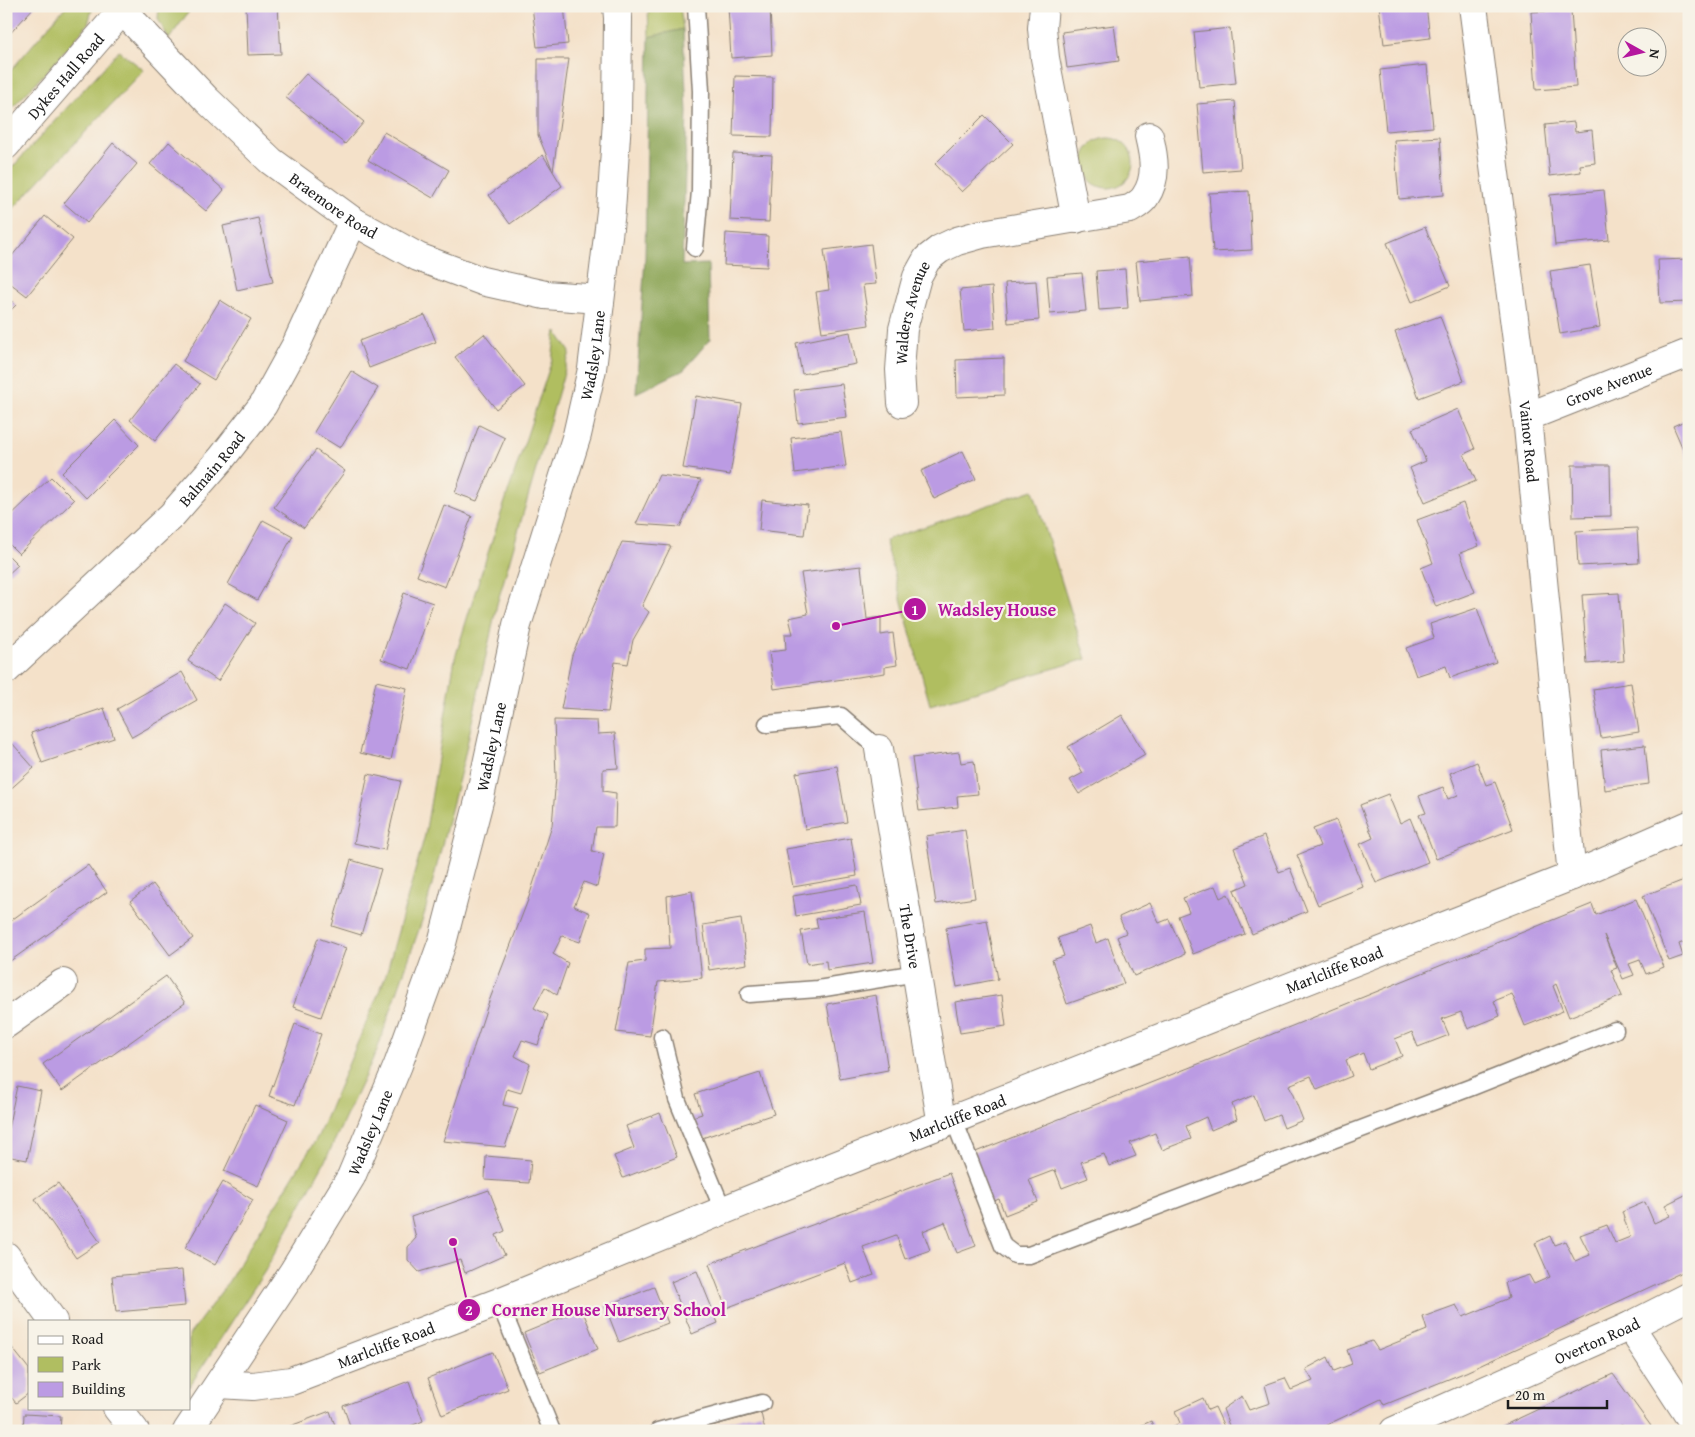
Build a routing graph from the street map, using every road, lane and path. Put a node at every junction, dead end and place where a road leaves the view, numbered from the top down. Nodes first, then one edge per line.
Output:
1 (617, 6) edge
2 (696, 6) edge
3 (1044, 6) edge
4 (1473, 6) edge
5 (124, 8) edge
6 (1149, 136) dead end
7 (6, 145) edge
8 (1076, 219) junction
9 (354, 221) junction
10 (695, 248) dead end
11 (600, 299) junction
12 (1689, 353) edge
13 (902, 403) dead end
14 (1527, 417) junction
15 (6, 670) edge
16 (767, 724) dead end
17 (879, 749) joint
18 (1689, 825) edge
19 (1572, 876) junction
20 (917, 973) junction
21 (63, 983) dead end
22 (749, 994) dead end
23 (6, 1024) edge
24 (1615, 1030) dead end
25 (662, 1037) dead end
26 (948, 1123) junction
27 (723, 1210) junction
28 (6, 1256) edge
29 (1689, 1296) edge
30 (499, 1302) junction
31 (53, 1320) edge
32 (1630, 1326) junction
33 (219, 1384) junction
34 (762, 1403) dead end
35 (119, 1410) edge
36 (1689, 1416) edge
37 (135, 1431) edge
38 (187, 1431) edge
39 (552, 1431) edge
40 (658, 1431) edge
41 (1394, 1431) edge

1 - 11 street, Wadsley Lane
2 - 10 lane
3 - 8 street
4 - 14 street, Vainor Road
5 - 7 street, Dykes Hall Road
5 - 9 street, Braemore Road
6 - 8 street, Walders Avenue
8 - 13 street, Walders Avenue
9 - 11 street, Braemore Road
9 - 15 street, Balmain Road
11 - 33 street, Wadsley Lane
12 - 14 street, Grove Avenue
14 - 19 street, Vainor Road
16 - 17 lane
17 - 20 street, The Drive
18 - 19 street, Marlcliffe Road
19 - 26 street, Marlcliffe Road
20 - 22 lane
20 - 26 street, The Drive
21 - 23 street
24 - 26 lane
25 - 27 lane
26 - 27 street, Marlcliffe Road
27 - 30 street, Marlcliffe Road
28 - 31 street
29 - 32 street, Overton Road
30 - 33 street, Marlcliffe Road
30 - 39 lane
32 - 36 street
32 - 41 street, Overton Road
33 - 38 street, Wadsley Lane
34 - 40 lane
35 - 37 street

